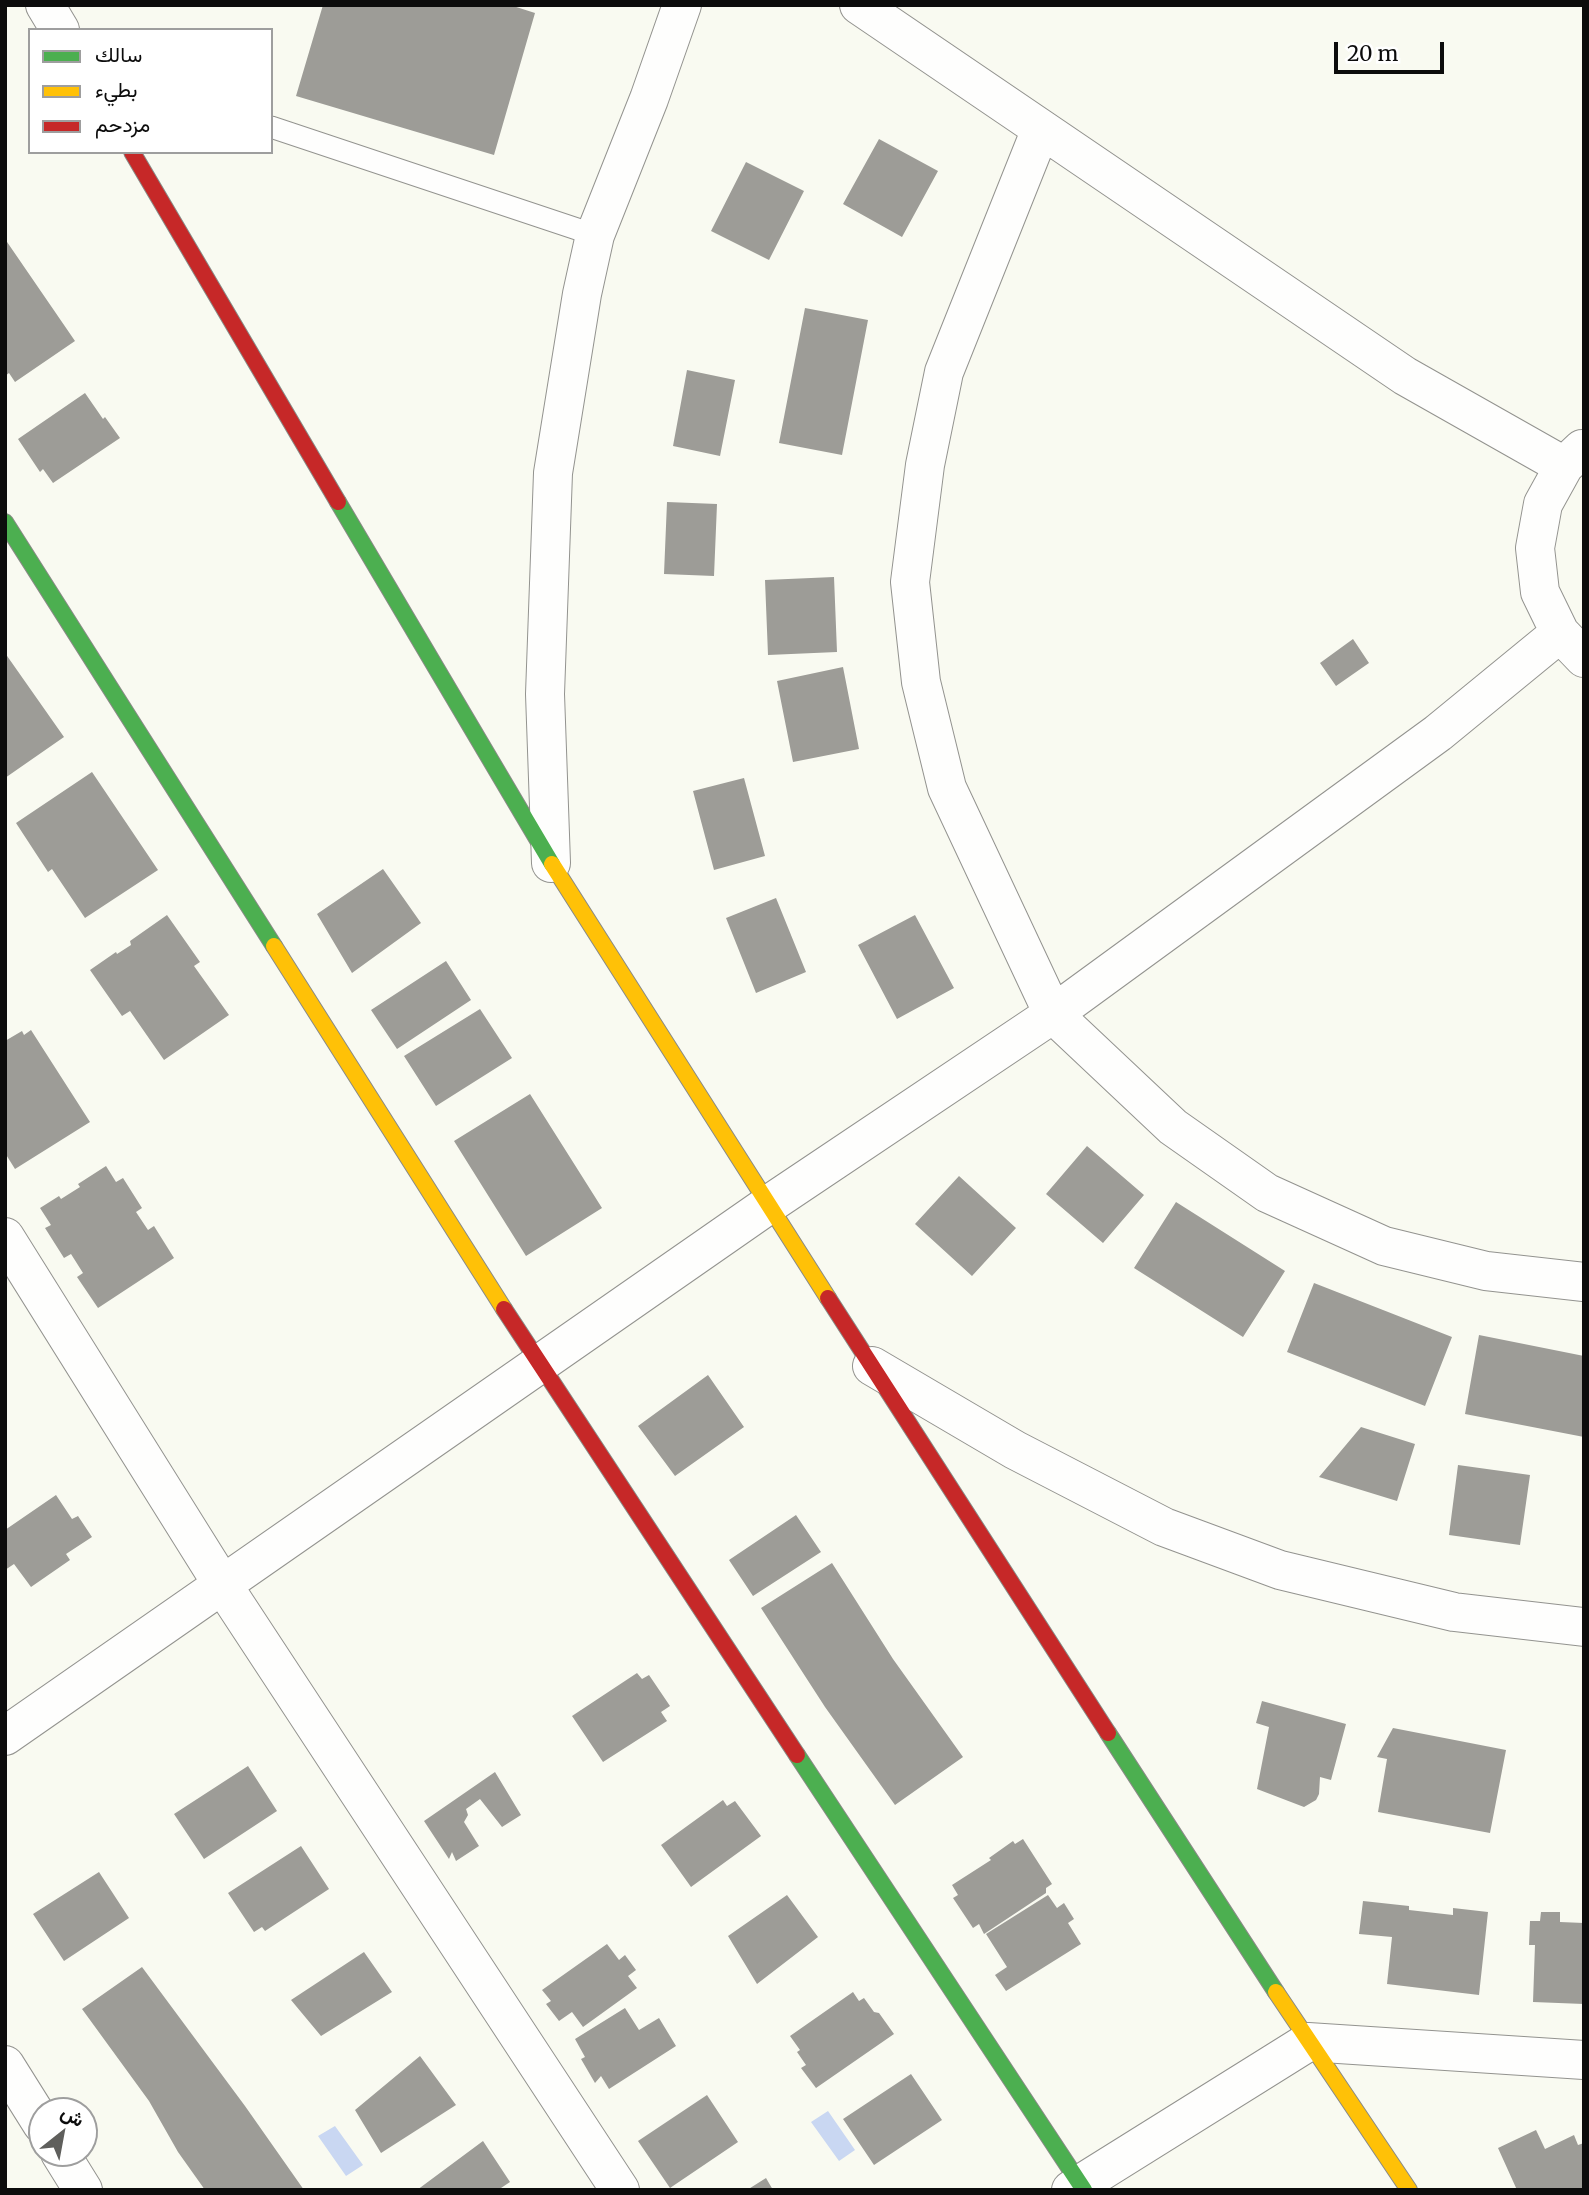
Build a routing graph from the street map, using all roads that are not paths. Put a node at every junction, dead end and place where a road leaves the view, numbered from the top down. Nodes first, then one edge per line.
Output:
1 (45, 5) edge
2 (682, 5) edge
3 (859, 5) edge
4 (59, 28) edge
5 (273, 128) edge
6 (1041, 129) junction
7 (133, 154) edge
8 (595, 235) junction
9 (1574, 457) edge
10 (5, 522) edge
11 (1572, 645) edge
12 (551, 863) junction
13 (1053, 1014) junction
14 (768, 1205) junction
15 (5, 1237) edge
16 (1584, 1282) edge
17 (539, 1364) junction
18 (872, 1366) junction
19 (222, 1584) junction
20 (1584, 1627) edge
21 (5, 1736) edge
22 (1308, 2042) junction
23 (1584, 2060) edge
24 (5, 2065) edge
25 (28, 2102) edge
26 (69, 2167) edge
27 (1079, 2188) edge
28 (83, 2190) edge
29 (620, 2190) edge
30 (1409, 2190) edge

1 - 4 street
2 - 8 street
3 - 6 street
5 - 8 lane
6 - 9 street
6 - 13 street
7 - 12 street
8 - 12 street
9 - 11 street
10 - 17 street
11 - 13 street
12 - 14 street
13 - 14 street
13 - 16 street
14 - 17 street
14 - 18 street
15 - 19 street
17 - 19 street
17 - 27 street
18 - 20 street
18 - 22 street
19 - 21 street
19 - 29 street
22 - 23 street
22 - 27 street
22 - 30 street
24 - 25 street
26 - 28 street

